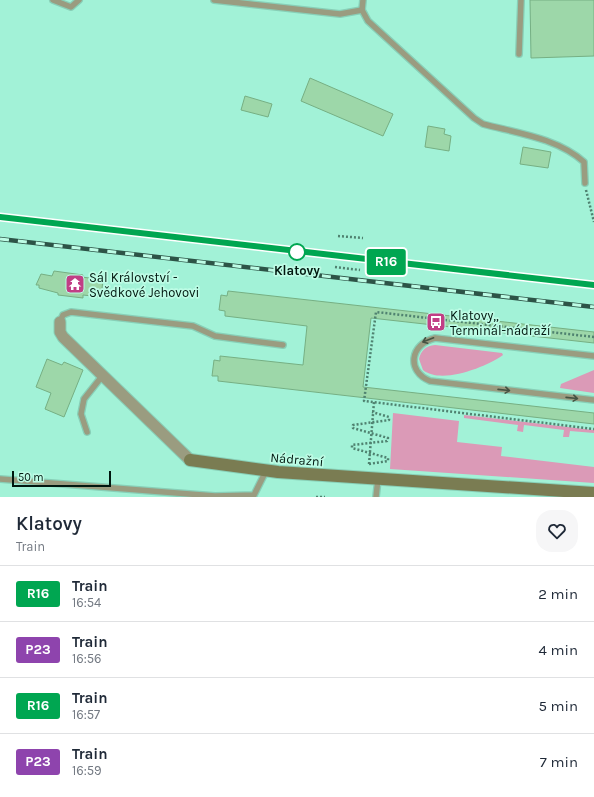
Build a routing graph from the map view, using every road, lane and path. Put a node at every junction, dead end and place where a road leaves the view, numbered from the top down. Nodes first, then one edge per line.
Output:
1 (53, 0) edge
2 (80, 0) edge
3 (214, 0) edge
4 (363, 0) edge
5 (521, 0) edge
6 (362, 10) junction
7 (519, 54) dead end
8 (585, 182) joint
9 (594, 222) edge
10 (338, 236) dead end
11 (363, 238) dead end
12 (335, 267) dead end
13 (360, 270) dead end
14 (60, 322) joint
15 (594, 337) edge
16 (282, 345) dead end
17 (594, 356) edge
18 (103, 375) junction
19 (594, 400) edge
20 (374, 402) junction
21 (372, 412) junction
22 (372, 422) junction
23 (594, 429) edge
24 (87, 432) dead end
25 (371, 432) junction
26 (370, 442) junction
27 (370, 452) junction
28 (190, 460) joint
29 (266, 470) junction
30 (378, 479) junction
31 (0, 480) edge
32 (594, 493) edge
33 (316, 497) edge
34 (325, 497) edge
35 (376, 497) edge
36 (593, 497) edge

1 - 2 lane
3 - 6 lane
4 - 6 lane
5 - 7 lane
6 - 8 lane
8 - 9 path
10 - 11 path
12 - 13 path
14 - 16 lane
14 - 18 street, Nádražní
15 - 20 path
17 -> 19 lane
18 - 24 lane
18 - 28 street, Nádražní
20 - 21 path
20 - 23 path
21 - 22 path
21 - 22 path
22 - 25 path
22 - 25 path
25 - 26 path
25 - 26 path
26 - 27 path
26 - 27 path
27 - 27 path
28 - 29 street, Nádražní
29 - 30 street, Nádražní
29 - 31 lane
30 - 32 street, Nádražní
30 - 35 lane
32 - 36 lane
33 - 34 path

